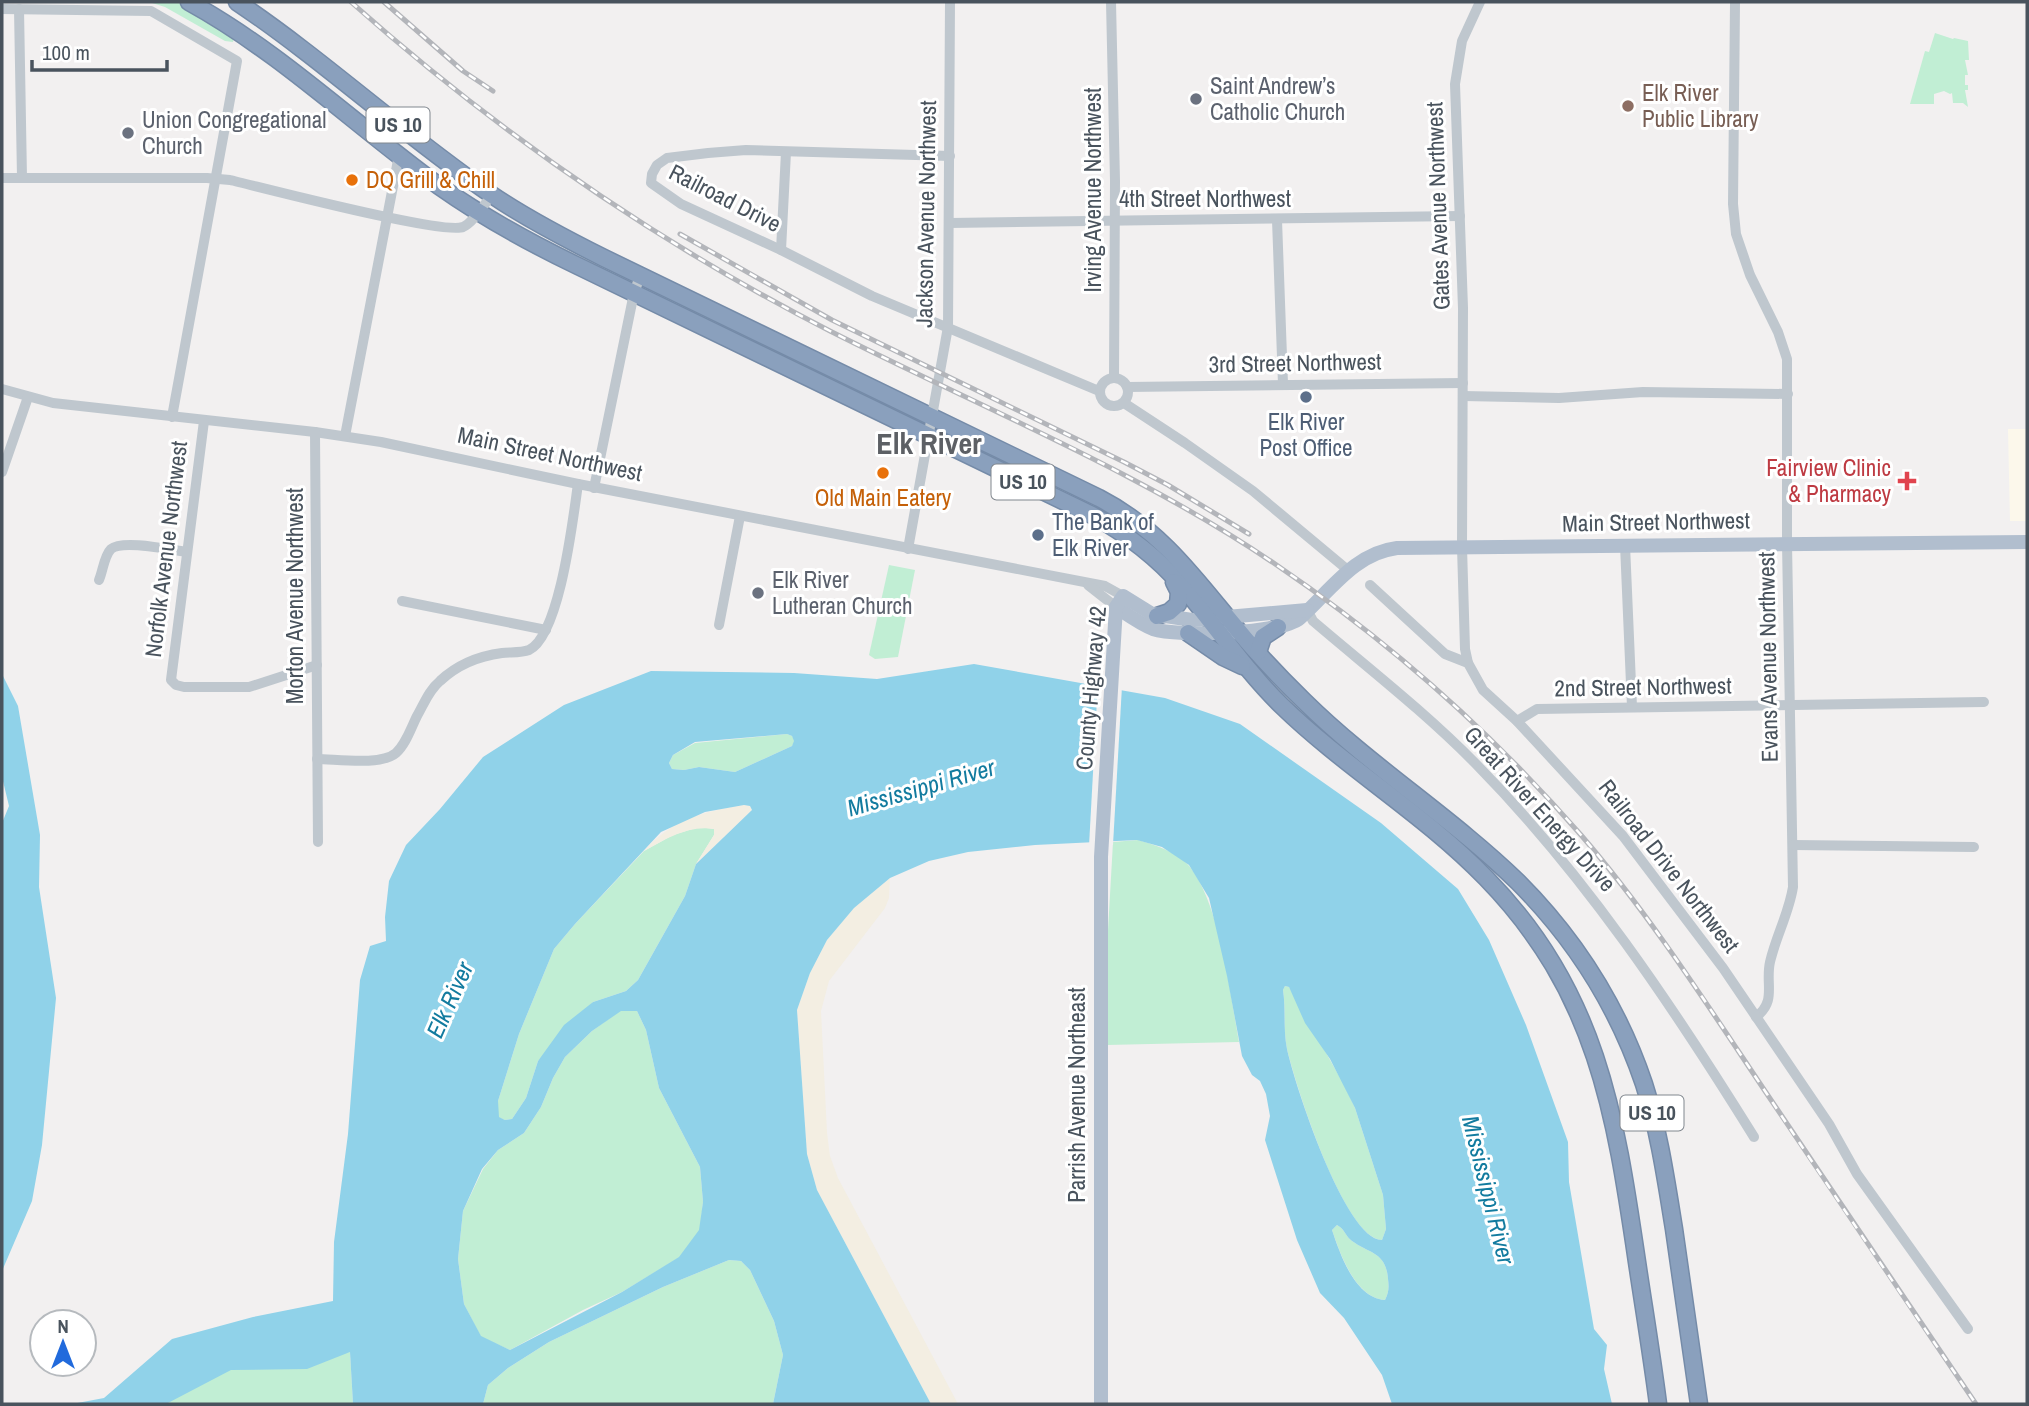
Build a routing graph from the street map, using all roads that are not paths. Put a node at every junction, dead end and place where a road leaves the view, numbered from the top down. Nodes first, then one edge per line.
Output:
1 (189, 2) edge
2 (237, 2) edge
3 (950, 2) edge
4 (1111, 2) edge
5 (1480, 2) edge
6 (1735, 3) edge
7 (2, 9) edge
8 (19, 9) junction
9 (786, 152) junction
10 (399, 155) junction
11 (950, 156) junction
12 (2, 178) edge
13 (22, 178) junction
14 (217, 179) junction
15 (492, 195) junction
16 (478, 212) junction
17 (386, 216) junction
18 (1460, 216) junction
19 (1114, 220) junction
20 (1278, 220) junction
21 (950, 223) junction
22 (781, 250) junction
23 (640, 276) junction
24 (634, 293) junction
25 (948, 327) junction
26 (1114, 378) junction
27 (1463, 383) junction
28 (1283, 384) junction
29 (1127, 387) junction
30 (2, 389) edge
31 (1099, 391) junction
32 (1788, 394) junction
33 (1463, 396) junction
34 (28, 397) junction
35 (1124, 403) junction
36 (931, 416) junction
37 (172, 417) junction
38 (204, 421) junction
39 (315, 432) junction
40 (927, 435) junction
41 (345, 436) junction
42 (2, 472) edge
43 (578, 484) junction
44 (594, 488) junction
45 (740, 516) junction
46 (2027, 542) edge
47 (1787, 543) junction
48 (1625, 545) junction
49 (1462, 547) junction
50 (908, 550) junction
51 (187, 552) junction
52 (1349, 571) junction
53 (1170, 573) junction
54 (99, 580) dead end
55 (1370, 585) dead end
56 (402, 601) dead end
57 (1120, 602) junction
58 (1307, 610) junction
59 (1157, 616) junction
60 (1140, 622) junction
61 (719, 625) dead end
62 (1234, 625) junction
63 (1214, 626) junction
64 (1278, 627) junction
65 (546, 630) junction
66 (1115, 633) junction
67 (1188, 633) junction
68 (1258, 652) junction
69 (1468, 663) junction
70 (317, 665) junction
71 (1246, 668) junction
72 (1984, 702) dead end
73 (1632, 707) junction
74 (1790, 707) junction
75 (1517, 721) junction
76 (317, 758) junction
77 (1106, 785) joint
78 (318, 842) dead end
79 (1793, 845) junction
80 (1974, 847) dead end
81 (1756, 1017) junction
82 (1754, 1137) dead end
83 (1968, 1329) dead end
84 (1101, 1404) edge
85 (1658, 1404) edge
86 (1699, 1404) edge

1 - 10 highway, US 10
2 - 15 highway, US 10
3 - 11 street, Jackson Avenue Northwest
4 - 19 street, Irving Avenue Northwest
5 - 18 street, Gates Avenue Northwest
6 - 32 street, Evans Avenue Northwest
7 - 8 street
8 - 13 street
8 - 14 street, Norfolk Avenue Northwest
9 - 11 street
9 - 22 street
9 - 22 street, Railroad Drive
10 - 16 highway, US 10
10 - 17 street
11 - 21 street, Jackson Avenue Northwest
12 - 13 street
13 - 14 street
14 - 17 street
14 - 37 street, Norfolk Avenue Northwest
15 - 16 street
15 - 23 highway, US 10
16 - 17 street
16 - 24 highway, US 10
17 - 41 street
18 - 20 street, 4th Street Northwest
18 - 27 street, Gates Avenue Northwest
19 - 20 street, 4th Street Northwest
19 - 21 street, 4th Street Northwest
19 - 26 street, Irving Avenue Northwest
20 - 28 street
21 - 25 street, Jackson Avenue Northwest
22 - 25 street
23 - 24 street
23 - 36 highway, US 10
24 - 40 highway, US 10
24 - 44 street
25 - 31 street
25 - 36 street, Jackson Avenue Northwest
26 - 29 street
26 - 31 street
27 - 28 street, 3rd Street Northwest
27 - 33 street, Gates Avenue Northwest
28 - 29 street, 3rd Street Northwest
29 - 35 street
30 - 34 street, Main Street Northwest
31 - 35 street
32 - 33 street
32 - 47 street, Evans Avenue Northwest
33 - 49 street
34 - 37 street, Main Street Northwest
34 - 42 street
35 - 52 street
36 - 40 street, Jackson Avenue Northwest
36 - 62 highway, US 10
37 - 38 street, Main Street Northwest
38 - 39 street, Main Street Northwest
38 - 51 street, Norfolk Avenue Northwest
39 - 41 street, Main Street Northwest
39 - 70 street, Morton Avenue Northwest
40 - 50 street, Jackson Avenue Northwest
40 - 53 highway, US 10
41 - 43 street, Main Street Northwest
43 - 44 street, Main Street Northwest
43 - 65 street
44 - 45 street, Main Street Northwest
45 - 50 street, Main Street Northwest
45 - 61 street
46 - 47 main road, Main Street Northwest
47 - 48 main road, Main Street Northwest
47 - 74 street, Evans Avenue Northwest
48 - 49 main road, Main Street Northwest
48 - 73 street
49 - 52 main road, Main Street Northwest
49 - 69 street
50 - 57 street, Main Street Northwest
51 - 54 street
51 - 70 street, Norfolk Avenue Northwest
52 - 58 main road, Main Street Northwest
53 - 59 highway
53 - 63 highway, US 10
55 - 69 street
56 - 65 street
57 - 59 main road, Main Street Northwest
57 - 60 main road, Main Street Northwest
57 - 66 main road, County Highway 42
58 - 62 main road, Main Street Northwest
58 - 64 main road, Main Street Northwest
58 - 82 street, Great River Energy Drive
59 - 63 main road, Main Street Northwest
60 - 66 main road
60 - 67 main road, Main Street Northwest
62 - 63 main road, Main Street Northwest
62 - 64 main road, Main Street Northwest
62 - 68 highway, US 10
63 - 67 main road, Main Street Northwest
63 - 71 highway, US 10
64 - 68 highway
65 - 76 street
66 - 77 main road, County Highway 42
67 - 71 highway
68 - 86 highway, US 10
69 - 75 street, Railroad Drive Northwest
70 - 76 street, Morton Avenue Northwest
71 - 85 highway, US 10
72 - 74 street, 2nd Street Northwest
73 - 74 street, 2nd Street Northwest
73 - 75 street, 2nd Street Northwest
74 - 79 street, Evans Avenue Northwest
75 - 81 street, Railroad Drive Northwest
76 - 78 street, Morton Avenue Northwest
77 - 84 main road, Parrish Avenue Northeast
79 - 80 street
79 - 81 street, Evans Avenue Northwest
81 - 83 street, Railroad Drive Northwest

